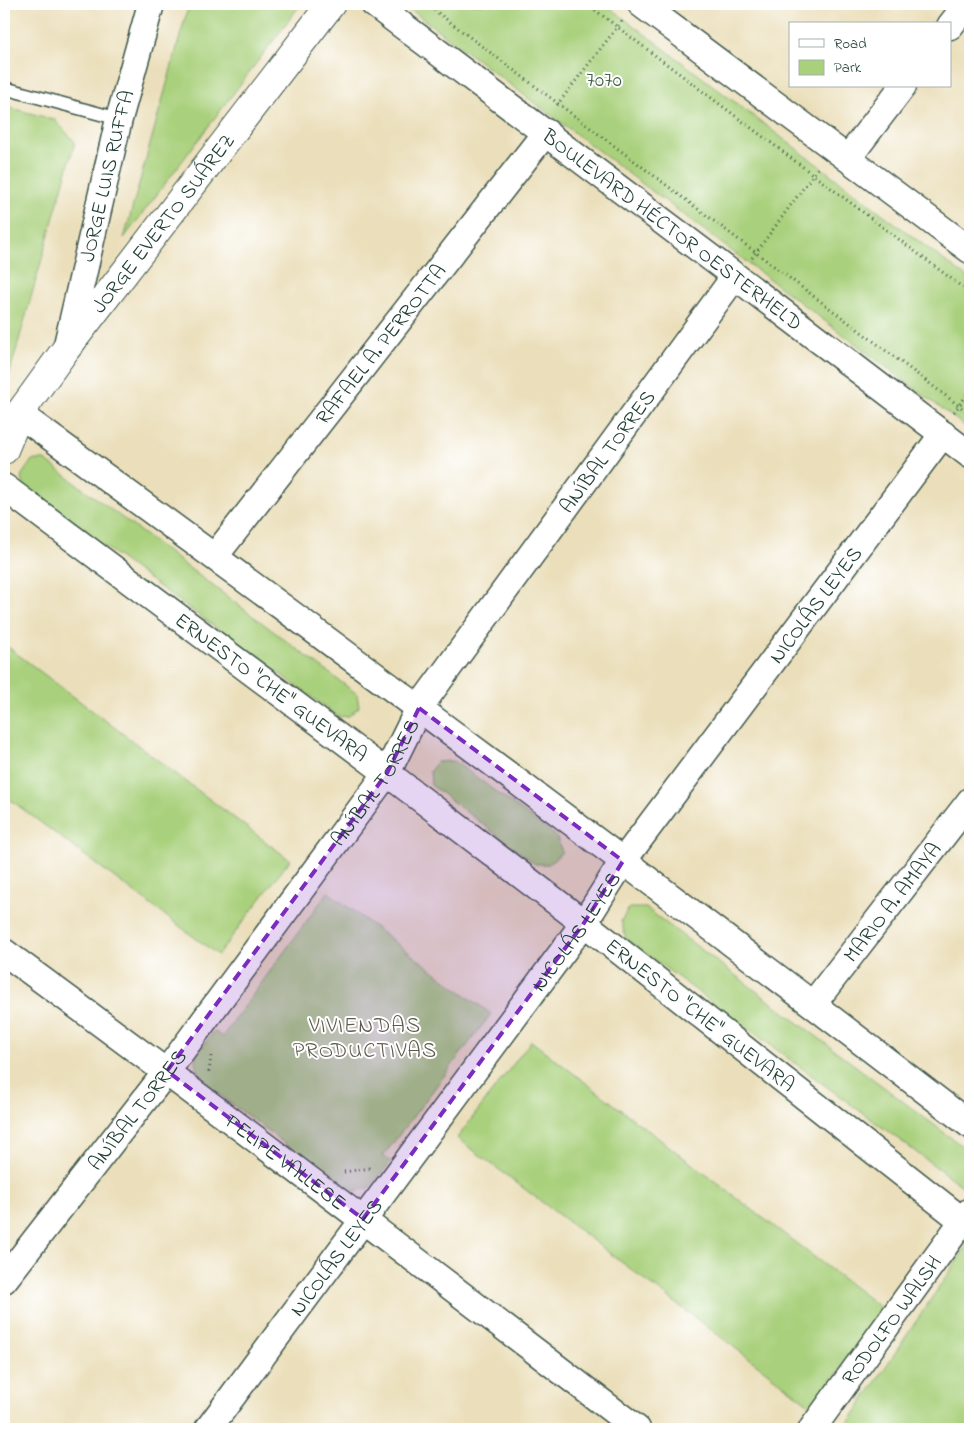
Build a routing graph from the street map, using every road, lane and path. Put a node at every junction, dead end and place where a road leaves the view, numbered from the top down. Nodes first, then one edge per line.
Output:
1 (151, 4) edge
2 (332, 4) edge
3 (374, 4) edge
4 (426, 4) edge
5 (587, 4) edge
6 (967, 4) edge
7 (633, 11) edge
8 (952, 23) edge
9 (618, 26) junction
10 (4, 88) edge
11 (901, 88) edge
12 (558, 103) junction
13 (119, 119) junction
14 (550, 120) junction
15 (848, 158) junction
16 (820, 166) dead end
17 (813, 175) junction
18 (970, 250) edge
19 (757, 253) junction
20 (742, 269) junction
21 (970, 294) edge
22 (66, 349) junction
23 (970, 390) edge
24 (959, 406) junction
25 (19, 414) junction
26 (970, 414) edge
27 (947, 425) junction
28 (4, 450) edge
29 (970, 455) edge
30 (4, 487) edge
31 (214, 556) junction
32 (419, 708) junction
33 (387, 773) junction
34 (970, 801) edge
35 (623, 861) junction
36 (584, 923) junction
37 (4, 952) edge
38 (813, 1004) junction
39 (211, 1052) dead end
40 (167, 1071) junction
41 (209, 1072) dead end
42 (970, 1125) edge
43 (373, 1168) dead end
44 (342, 1173) dead end
45 (967, 1216) edge
46 (363, 1219) junction
47 (6, 1273) edge
48 (214, 1427) edge
49 (637, 1429) edge
50 (812, 1429) edge

1 - 13 street, JORGE LUIS RUFFA
2 - 22 street, JORGE EVERTO SUÁREZ
3 - 14 street, BOULEVARD HÉCTOR OESTERHELD
4 - 12 path
5 - 9 path
6 - 8 street
7 - 9 path
7 - 15 street
9 - 12 path
9 - 17 path
10 - 13 lane
11 - 15 street
12 - 14 path
12 - 19 path
13 - 22 street, JORGE LUIS RUFFA
14 - 20 street, BOULEVARD HÉCTOR OESTERHELD
14 - 31 street, RAFAEL A. PERROTTA
15 - 18 street
16 - 17 path
17 - 19 path
17 - 21 path
19 - 20 path
19 - 24 path
20 - 27 street, BOULEVARD HÉCTOR OESTERHELD
20 - 32 street, ANÍBAL TORRES
22 - 25 street, JORGE EVERTO SUÁREZ
23 - 24 path
24 - 26 path
24 - 27 path
25 - 28 street, JORGE EVERTO SUÁREZ
25 - 31 street
27 - 29 street, BOULEVARD HÉCTOR OESTERHELD
27 - 35 street, NICOLÁS LEYES
30 - 33 street, ERNESTO "CHE" GUEVARA
31 - 32 street
32 - 33 street, ANÍBAL TORRES
32 - 35 street
33 - 36 street, ERNESTO "CHE" GUEVARA
33 - 40 street, ANÍBAL TORRES
34 - 38 street, MARIO A. AMAYA
35 - 36 street, NICOLÁS LEYES
35 - 38 street
36 - 45 street, ERNESTO "CHE" GUEVARA
36 - 46 street, NICOLÁS LEYES
37 - 40 street, FELIPE VALLESE
38 - 42 street
39 - 41 path
40 - 46 street, FELIPE VALLESE
40 - 47 street, ANÍBAL TORRES
43 - 44 path
45 - 50 street, RODOLFO WALSH
46 - 48 street, NICOLÁS LEYES
46 - 49 street, FELIPE VALLESE

